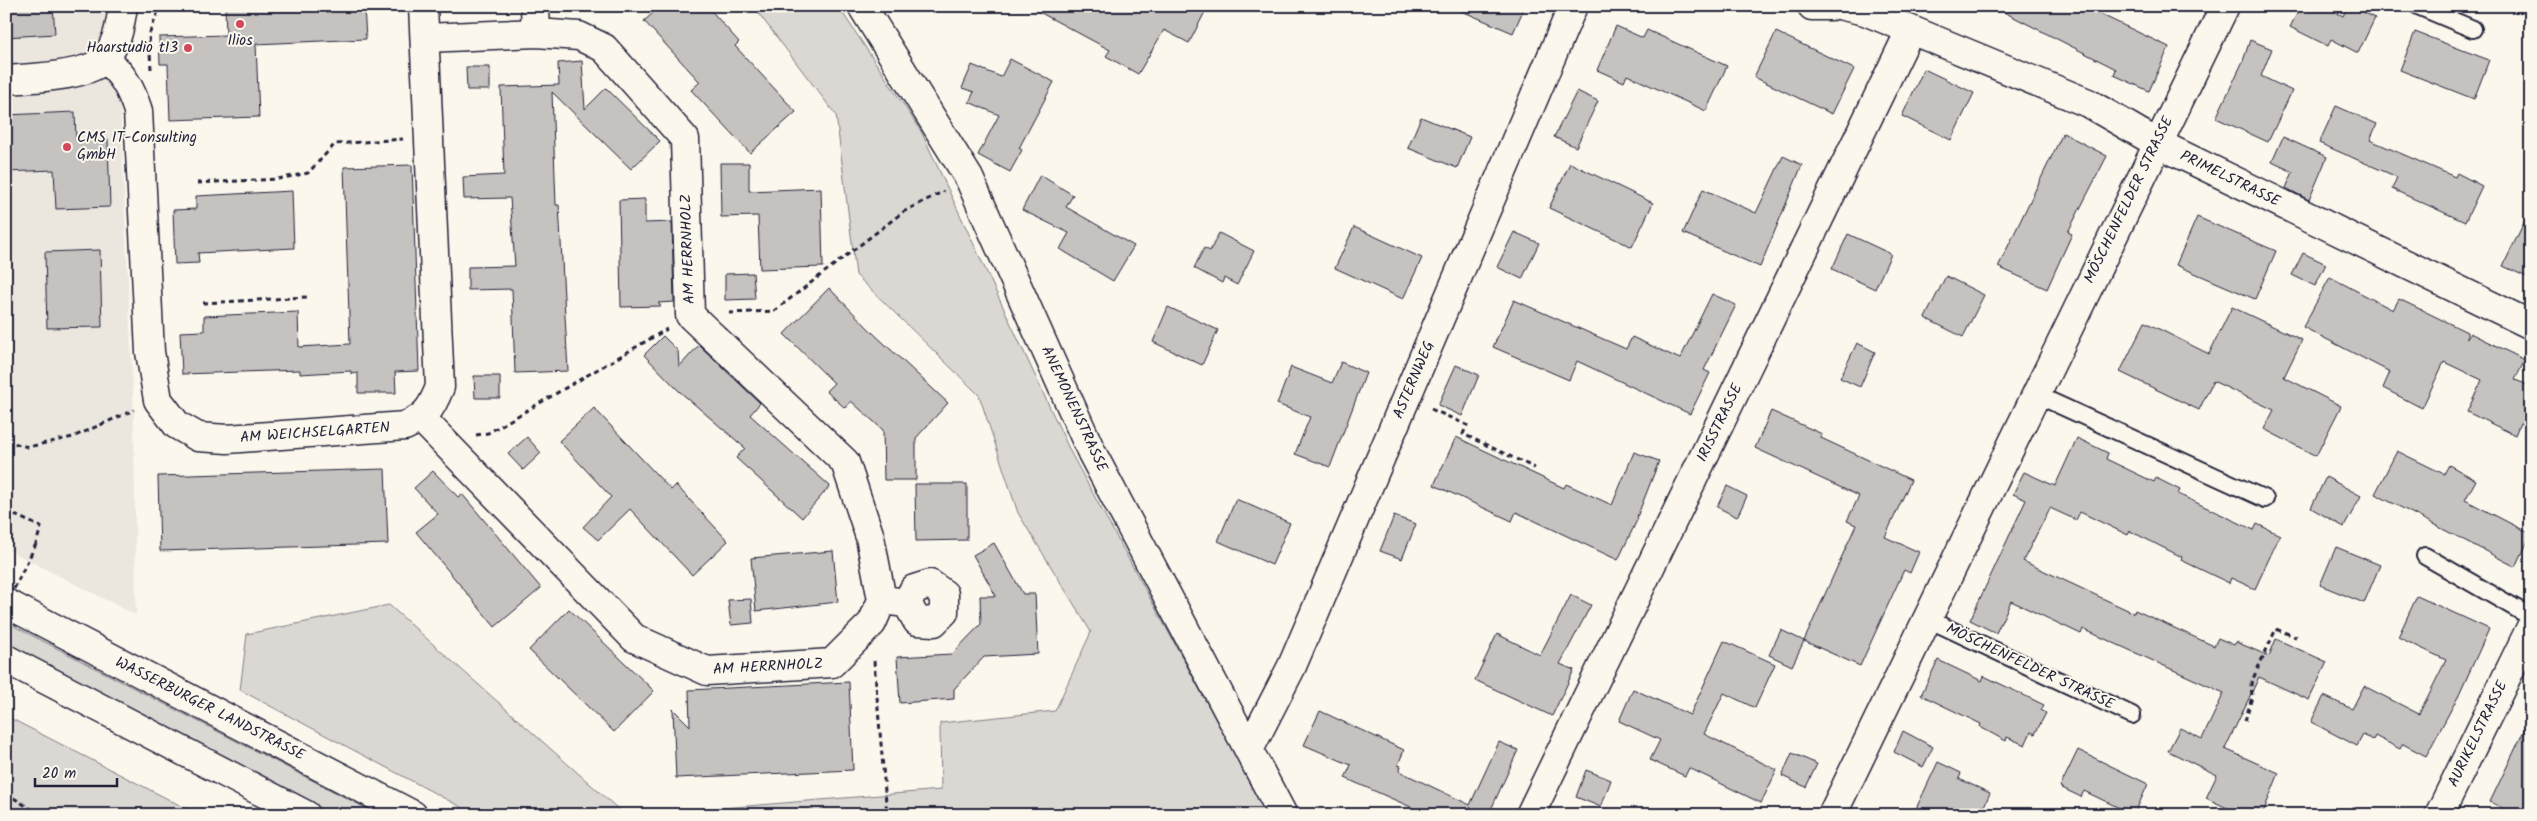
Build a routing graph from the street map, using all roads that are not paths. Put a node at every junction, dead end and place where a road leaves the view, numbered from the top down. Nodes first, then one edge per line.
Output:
1 (123, 6) edge
2 (423, 6) edge
3 (535, 6) edge
4 (862, 6) edge
5 (1573, 6) edge
6 (1812, 6) edge
7 (1831, 6) edge
8 (1843, 6) edge
9 (2225, 6) edge
10 (2418, 6) edge
11 (2474, 29) dead end
12 (1910, 31) junction
13 (536, 33) junction
14 (426, 38) junction
15 (105, 59) junction
16 (6, 80) edge
17 (2157, 143) junction
18 (2531, 325) edge
19 (2035, 394) junction
20 (422, 419) junction
21 (2265, 499) dead end
22 (2425, 556) dead end
23 (6, 604) edge
24 (2531, 617) edge
25 (1928, 619) junction
26 (2531, 627) edge
27 (6, 659) edge
28 (2132, 715) dead end
29 (1249, 750) junction
30 (306, 815) edge
31 (413, 815) edge
32 (1283, 815) edge
33 (1530, 815) edge
34 (1832, 815) edge
35 (2439, 815) edge

1 - 15 street
2 - 14 street
3 - 13 street
4 - 29 street, ANEMONENSTRASSE
5 - 29 street, ASTERNWEG
6 - 7 street
8 - 12 street, PRIMELSTRASSE
9 - 17 street, MÖSCHENFELDER STRASSE
10 - 11 lane
12 - 17 street, PRIMELSTRASSE
12 - 33 street, IRISSTRASSE
13 - 14 street, AM HERRNHOLZ
13 - 20 street, AM HERRNHOLZ
14 - 20 street
15 - 16 street
15 - 20 street, AM WEICHSELGARTEN
17 - 18 street, PRIMELSTRASSE
17 - 19 street, MÖSCHENFELDER STRASSE
19 - 21 lane
19 - 25 street, MÖSCHENFELDER STRASSE
22 - 24 lane
23 - 31 street, WASSERBURGER LANDSTRASSE
25 - 28 lane, MÖSCHENFELDER STRASSE
25 - 34 street, MÖSCHENFELDER STRASSE
26 - 35 street, AURIKELSTRASSE
27 - 30 street
29 - 32 street, ANEMONENSTRASSE

